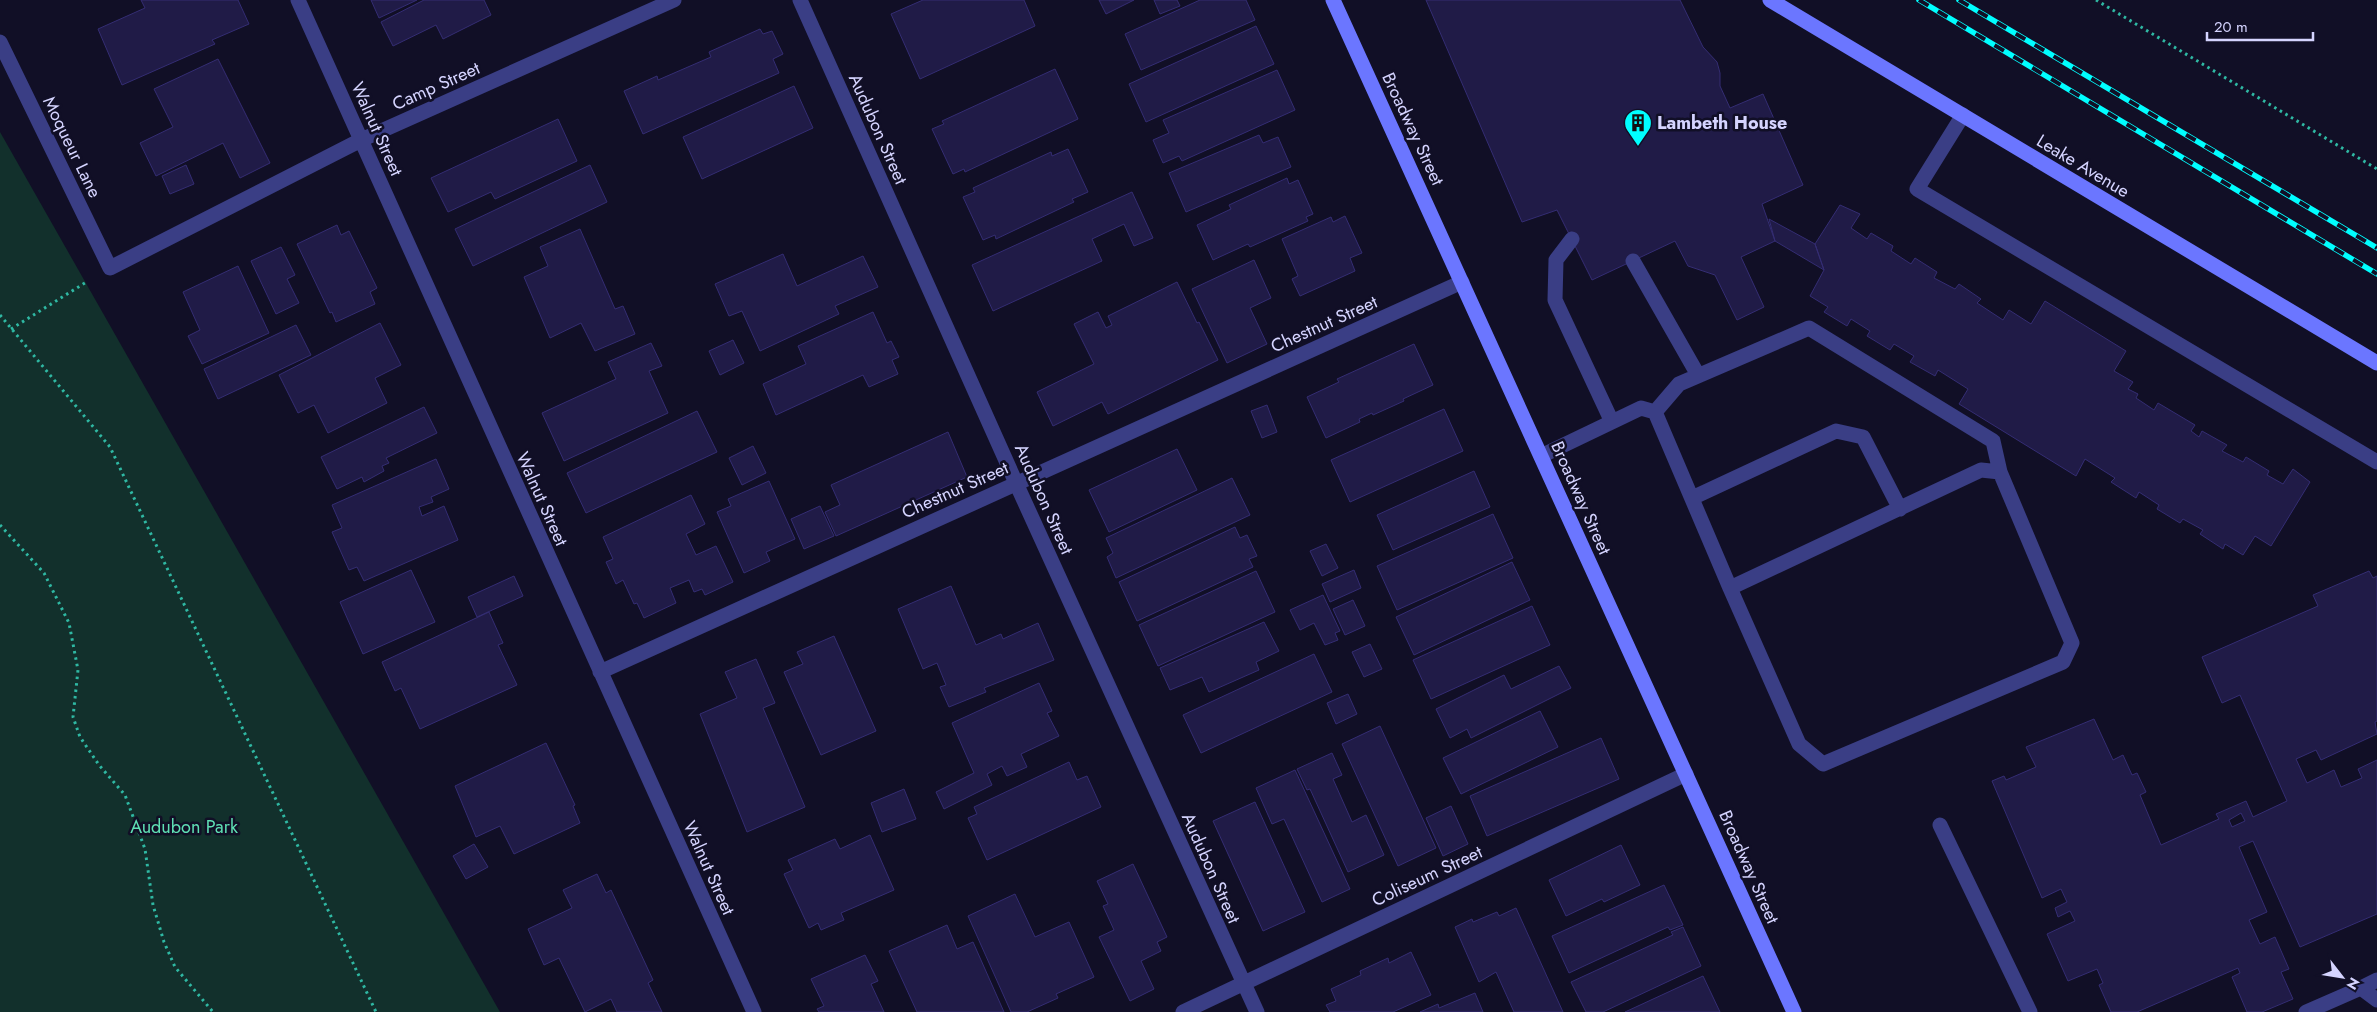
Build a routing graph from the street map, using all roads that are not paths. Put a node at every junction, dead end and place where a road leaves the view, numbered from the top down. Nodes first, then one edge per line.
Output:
1 (298, 0) edge
2 (674, 0) edge
3 (800, 0) edge
4 (1333, 0) edge
5 (1770, 0) edge
6 (0, 42) edge
7 (1963, 116) junction
8 (361, 140) junction
9 (1572, 239) dead end
10 (1633, 260) dead end
11 (110, 268) joint
12 (1462, 282) junction
13 (2377, 363) edge
14 (1698, 375) junction
15 (1655, 412) junction
16 (1612, 422) junction
17 (1541, 456) junction
18 (2377, 462) edge
19 (2000, 472) junction
20 (1016, 483) junction
21 (1692, 498) junction
22 (1900, 509) junction
23 (1730, 588) junction
24 (600, 672) junction
25 (1686, 774) junction
26 (1940, 825) dead end
27 (2377, 980) edge
28 (1244, 984) junction
29 (2361, 988) junction
30 (2377, 1000) edge
31 (754, 1012) edge
32 (1183, 1012) edge
33 (1257, 1012) edge
34 (1794, 1012) edge
35 (2030, 1012) edge
36 (2306, 1012) edge

1 - 8 street, Walnut Street
2 - 8 street, Camp Street
3 - 20 street, Audubon Street
4 - 12 street, Broadway Street
5 - 7 street, Leake Avenue
6 - 11 street, Moqueur Lane
7 - 13 street, Leake Avenue
7 - 18 street
8 - 11 street, Camp Street
8 - 24 street, Walnut Street
9 - 16 street
10 - 14 street
12 - 17 street, Broadway Street
12 - 20 street, Chestnut Street
14 - 15 street
14 - 19 street
15 - 16 street
15 - 21 street
16 - 17 street
17 - 25 street, Broadway Street
19 - 22 street
19 - 23 street
20 - 24 street, Chestnut Street
20 - 28 street, Audubon Street
21 - 22 street
21 - 23 street
22 - 23 street
24 - 31 street, Walnut Street
25 - 28 street, Coliseum Street
25 - 34 street, Broadway Street
26 - 35 street
27 - 29 street
28 - 32 street, Coliseum Street
28 - 33 street, Audubon Street
29 - 30 street
29 - 36 street

